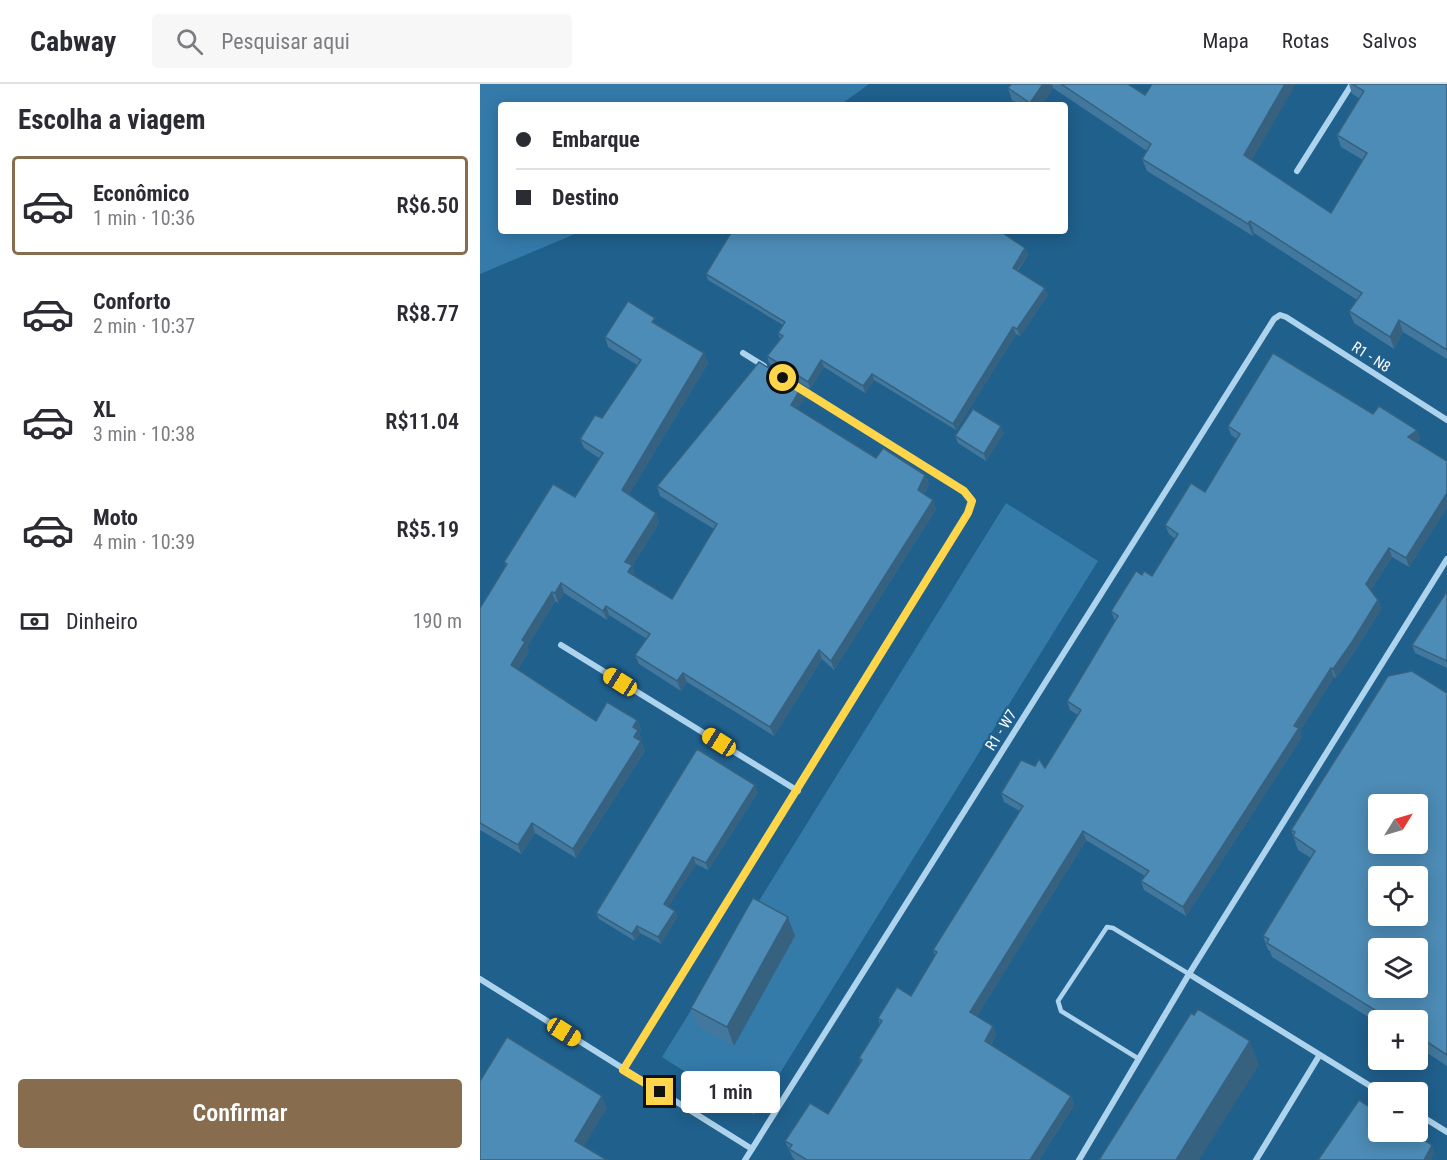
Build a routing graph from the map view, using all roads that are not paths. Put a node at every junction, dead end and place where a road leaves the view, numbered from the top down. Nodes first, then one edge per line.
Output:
1 (1352, 84) edge
2 (1297, 171) dead end
3 (1280, 315) joint
4 (743, 353) dead end
5 (773, 372) edge
6 (793, 384) edge
7 (1447, 420) edge
8 (1447, 559) edge
9 (561, 645) dead end
10 (798, 791) junction
11 (1189, 974) junction
12 (483, 980) edge
13 (480, 990) edge
14 (1319, 1056) junction
15 (1139, 1059) junction
16 (623, 1070) junction
17 (1368, 1085) edge
18 (1428, 1120) edge
19 (1447, 1132) edge
20 (752, 1149) junction
21 (745, 1160) edge
22 (1078, 1160) edge
23 (1256, 1160) edge

1 - 2 street
3 - 7 street, R1 - N8
3 - 20 street, R1 - W7
4 - 5 street
6 - 10 street
8 - 11 street
9 - 10 street
10 - 16 street
11 - 14 street
11 - 15 street
11 - 15 lane
12 - 13 street
12 - 16 street
14 - 17 street
14 - 23 street
15 - 22 street
16 - 20 street
18 - 19 street
20 - 21 street, R1 - W7

